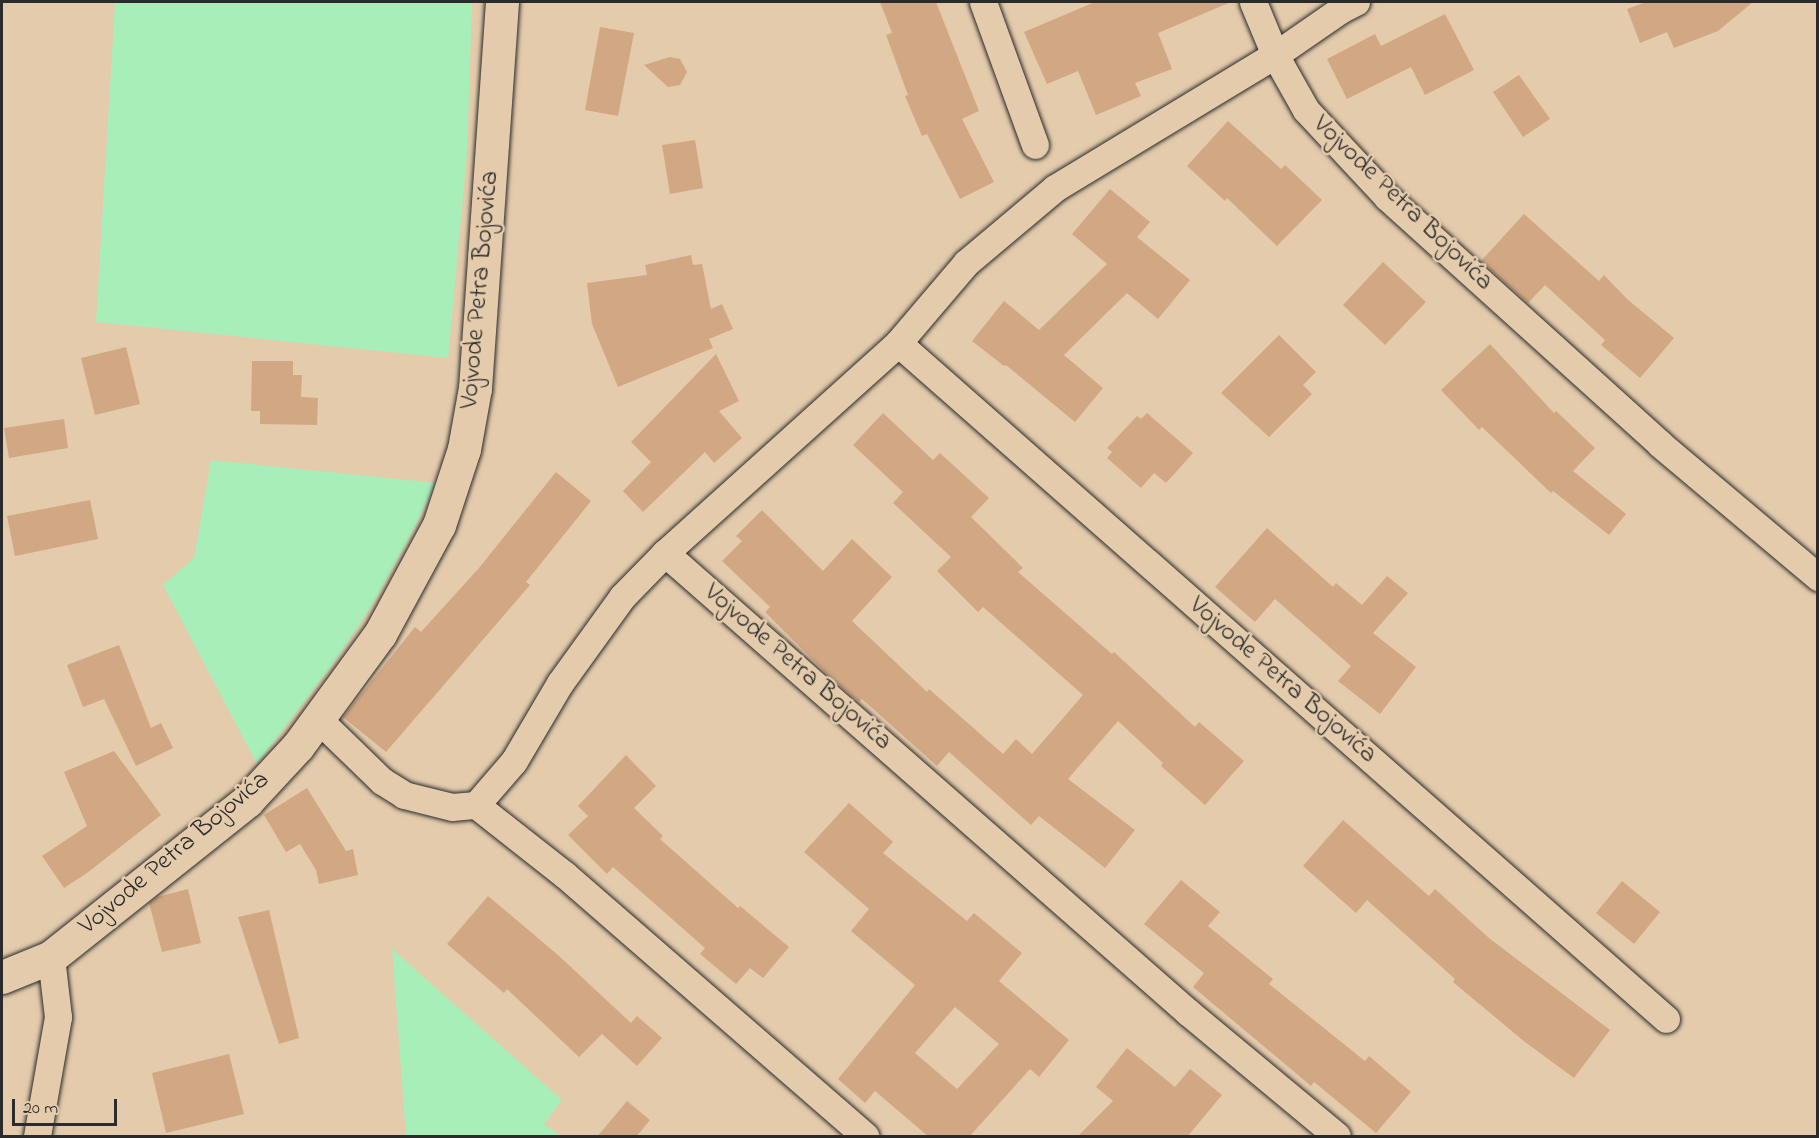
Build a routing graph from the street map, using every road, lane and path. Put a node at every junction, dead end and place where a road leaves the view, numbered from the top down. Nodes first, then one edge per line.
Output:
1 (502, 2) edge
2 (983, 2) edge
3 (1253, 2) edge
4 (1356, 2) edge
5 (1275, 55) junction
6 (1035, 145) dead end
7 (898, 343) junction
8 (666, 553) junction
9 (1818, 577) edge
10 (317, 718) junction
11 (476, 805) junction
12 (51, 957) junction
13 (2, 977) edge
14 (1666, 1019) dead end
15 (37, 1137) edge
16 (864, 1137) edge
17 (1337, 1137) edge

1 - 10 street, Vojvode Petra Bojovića
2 - 6 street
3 - 5 street, Vojvode Petra Bojovića
4 - 5 street
5 - 7 street
5 - 9 street, Vojvode Petra Bojovića
7 - 8 street
7 - 14 street, Vojvode Petra Bojovića
8 - 11 street
8 - 17 street, Vojvode Petra Bojovića
10 - 11 street
10 - 12 street, Vojvode Petra Bojovića
11 - 16 street
12 - 13 street, Vojvode Petra Bojovića
12 - 15 street

